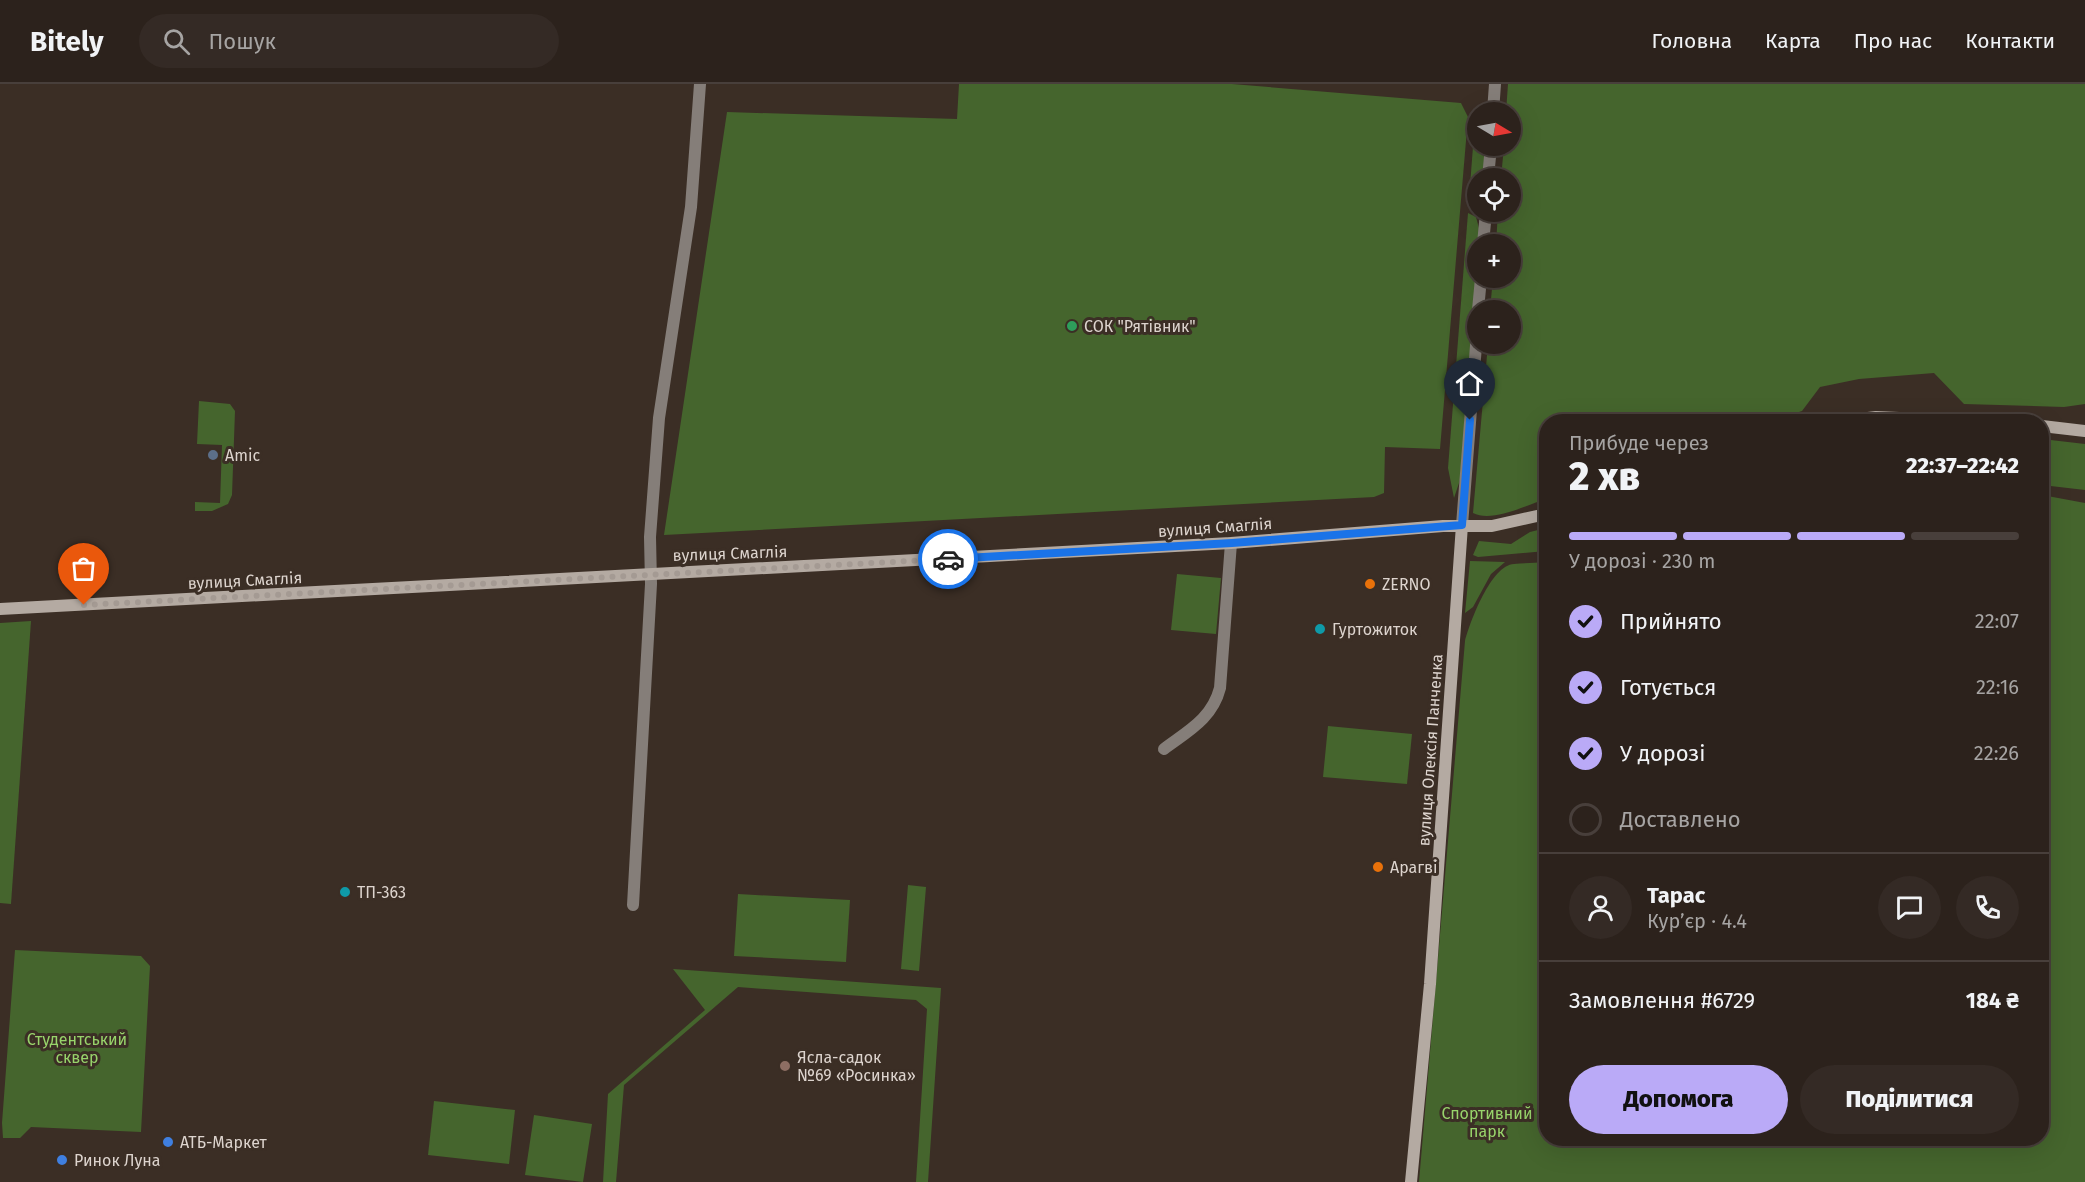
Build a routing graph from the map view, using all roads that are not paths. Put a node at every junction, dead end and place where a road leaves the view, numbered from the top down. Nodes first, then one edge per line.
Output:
1 (700, 84) edge
2 (1495, 84) edge
3 (1494, 102) edge
4 (1475, 354) edge
5 (2049, 427) edge
6 (2085, 431) edge
7 (1539, 516) edge
8 (1462, 525) junction
9 (1232, 543) junction
10 (651, 573) junction
11 (0, 609) edge
12 (1164, 749) dead end
13 (633, 905) dead end
14 (1411, 1182) edge

1 - 10 street
2 - 3 street
4 - 8 street, вулиця Олексія Панченка
5 - 6 street
7 - 8 street, вулиця Смаглія
8 - 9 street, вулиця Смаглія
8 - 14 street, вулиця Олексія Панченка
9 - 10 street, вулиця Смаглія
9 - 12 street
10 - 11 street, вулиця Смаглія
10 - 13 street

